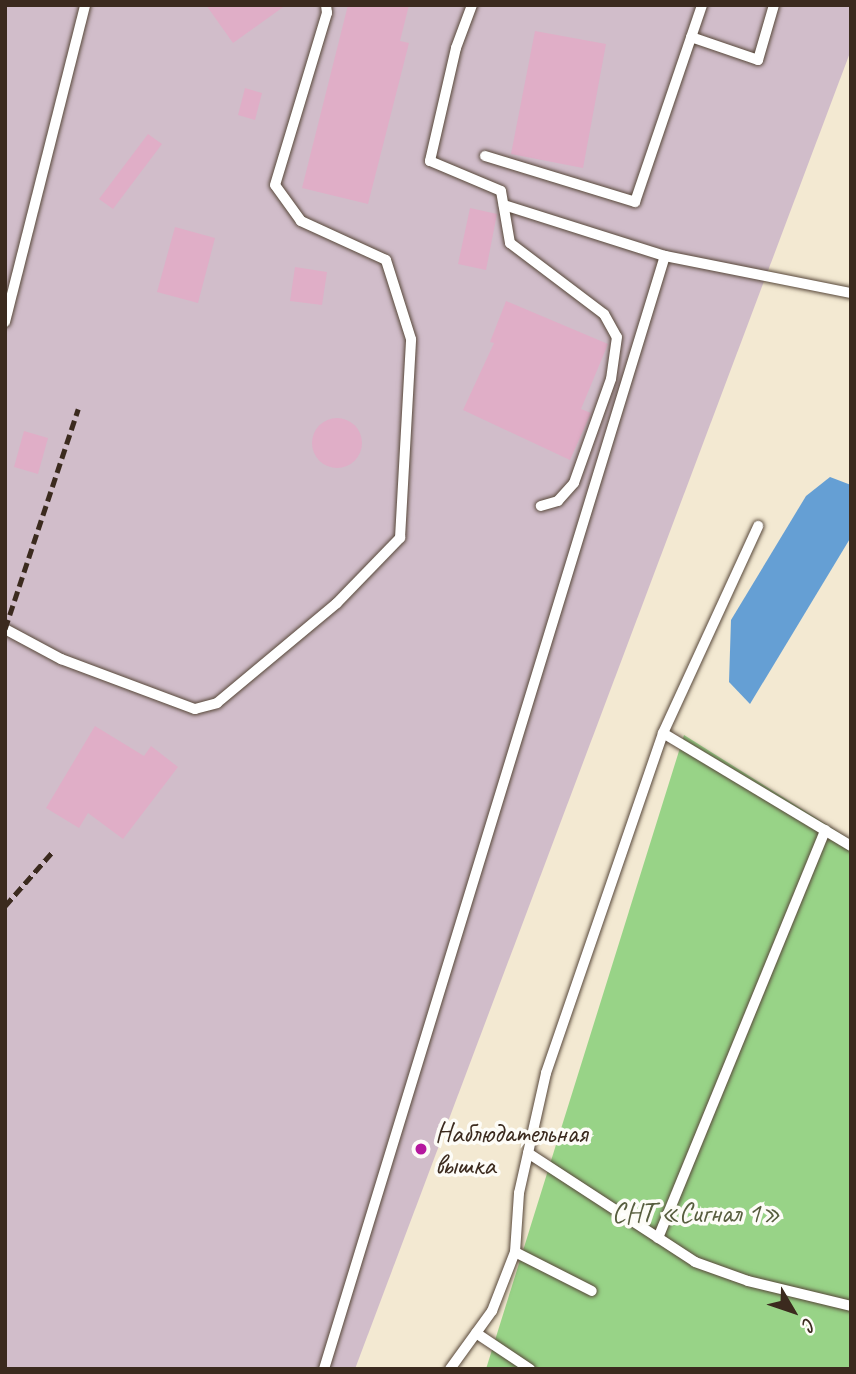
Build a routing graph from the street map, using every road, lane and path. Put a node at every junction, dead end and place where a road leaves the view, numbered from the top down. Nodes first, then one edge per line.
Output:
1 (85, 5) edge
2 (326, 5) edge
3 (472, 5) edge
4 (702, 5) edge
5 (774, 5) edge
6 (691, 37) junction
7 (485, 156) dead end
8 (504, 205) junction
9 (665, 256) junction
10 (851, 293) edge
11 (5, 322) edge
12 (541, 506) dead end
13 (758, 526) dead end
14 (5, 629) edge
15 (663, 733) junction
16 (825, 830) junction
17 (851, 846) edge
18 (528, 1153) junction
19 (658, 1238) junction
20 (515, 1252) junction
21 (592, 1291) dead end
22 (851, 1306) edge
23 (476, 1333) junction
24 (324, 1369) edge
25 (450, 1369) edge
26 (530, 1369) edge

1 - 11 lane
2 - 14 lane
3 - 8 lane
4 - 6 lane
5 - 6 lane
6 - 7 lane
8 - 9 lane
8 - 12 lane
9 - 10 lane
9 - 24 lane
13 - 15 lane
15 - 16 lane
15 - 18 lane
16 - 17 lane
16 - 19 lane
18 - 19 lane
18 - 20 lane
19 - 22 lane
20 - 21 lane
20 - 23 lane
23 - 25 lane
23 - 26 lane

